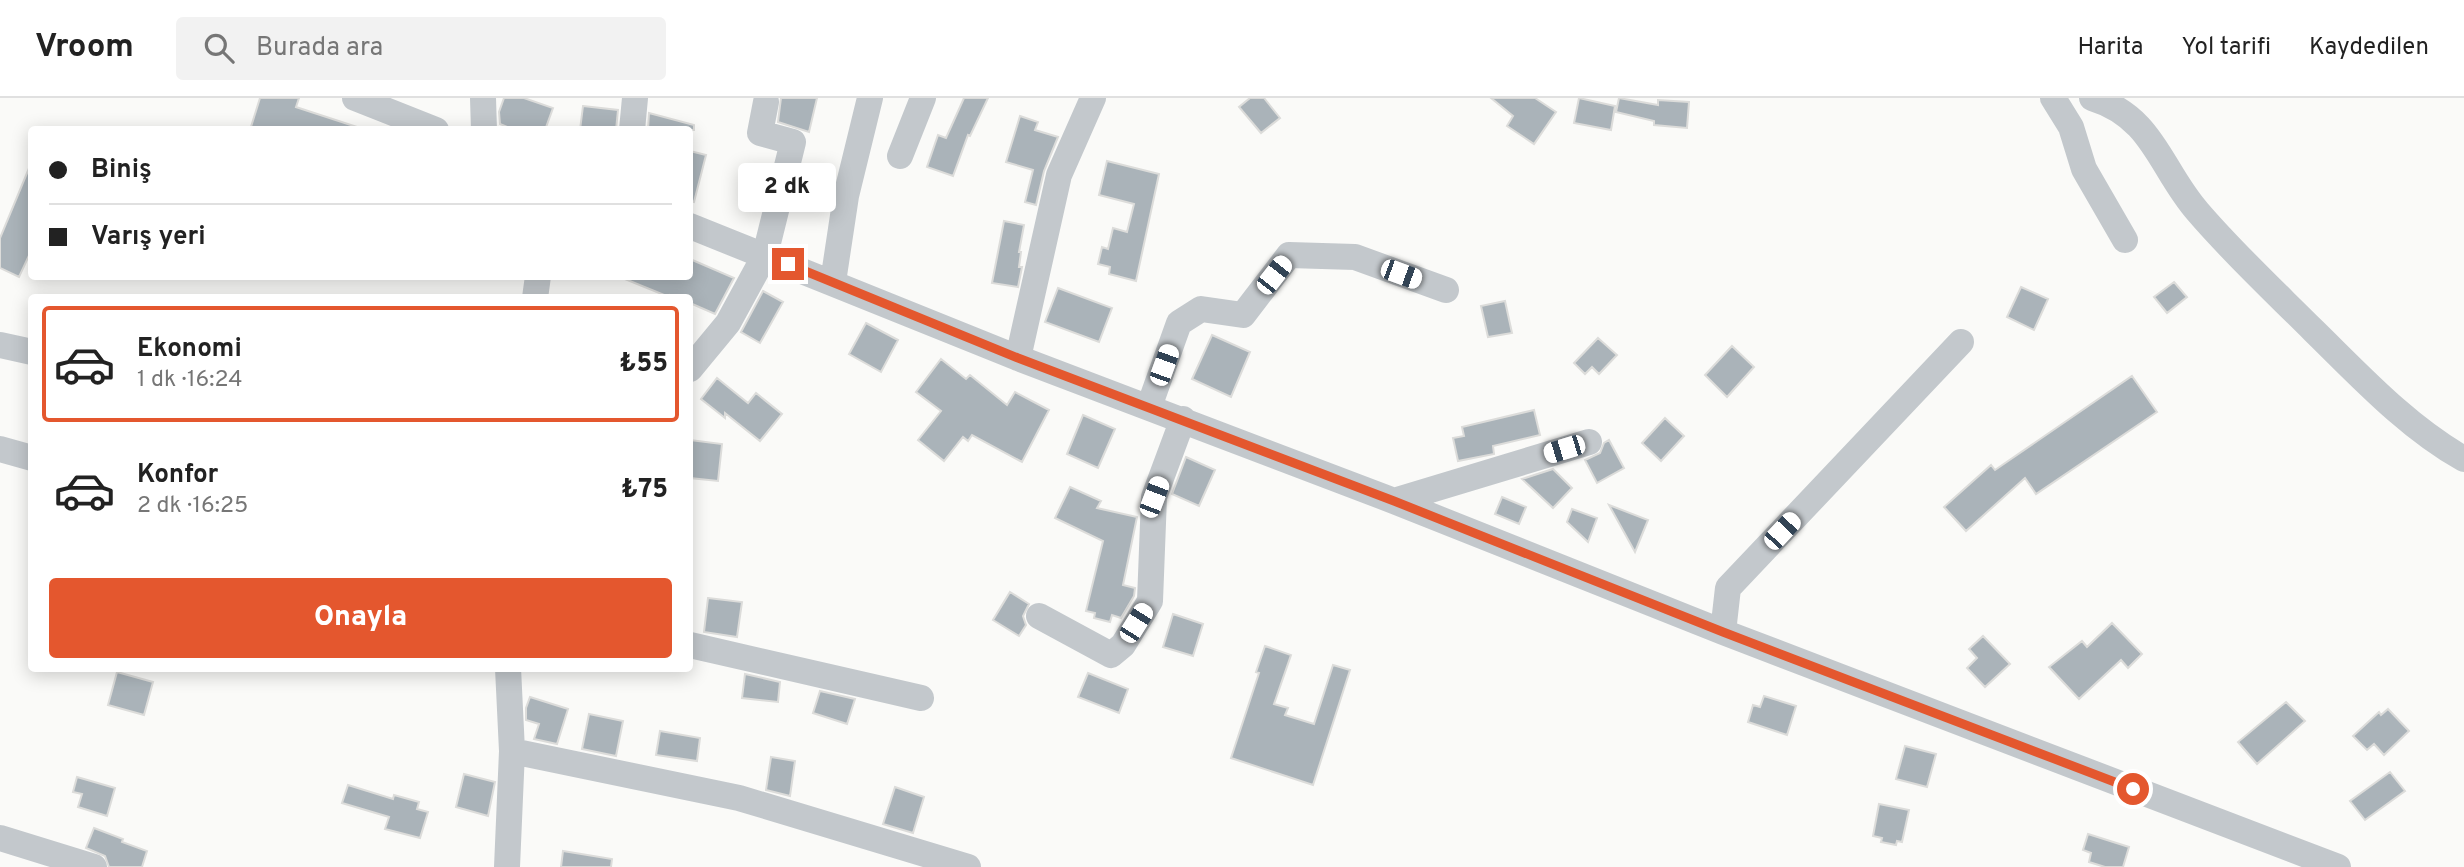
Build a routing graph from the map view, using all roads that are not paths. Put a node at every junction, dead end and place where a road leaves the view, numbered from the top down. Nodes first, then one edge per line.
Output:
1 (355, 98) edge
2 (483, 98) edge
3 (635, 98) edge
4 (870, 98) edge
5 (923, 98) edge
6 (1094, 98) edge
7 (2053, 98) edge
8 (2092, 98) edge
9 (766, 102) dead end
10 (426, 126) edge
11 (484, 126) edge
12 (632, 126) edge
13 (900, 156) dead end
14 (693, 227) edge
15 (2125, 240) dead end
16 (765, 255) junction
17 (833, 282) junction
18 (1446, 290) dead end
19 (1961, 342) dead end
20 (0, 345) edge
21 (28, 351) edge
22 (1018, 358) junction
23 (693, 365) edge
24 (1149, 407) junction
25 (1182, 419) junction
26 (1589, 442) dead end
27 (0, 449) edge
28 (28, 457) edge
29 (2464, 458) edge
30 (1394, 501) junction
31 (1039, 616) dead end
32 (1723, 632) junction
33 (693, 646) edge
34 (508, 672) edge
35 (922, 698) dead end
36 (512, 751) junction
37 (0, 838) edge
38 (94, 867) edge
39 (508, 867) edge
40 (968, 867) edge
41 (2338, 867) edge

1 - 10 street
2 - 11 street
3 - 12 street
4 - 17 street
5 - 13 street
6 - 22 street
7 - 15 street
8 - 29 street
9 - 16 street
14 - 16 street
16 - 17 street
16 - 23 street
17 - 22 street
18 - 24 street
19 - 32 street
20 - 21 street
22 - 24 street
24 - 25 street
25 - 30 street
25 - 31 street
26 - 30 street
27 - 28 street
30 - 32 street
32 - 41 street
33 - 35 street
34 - 36 street
36 - 39 street
36 - 40 street
37 - 38 street

